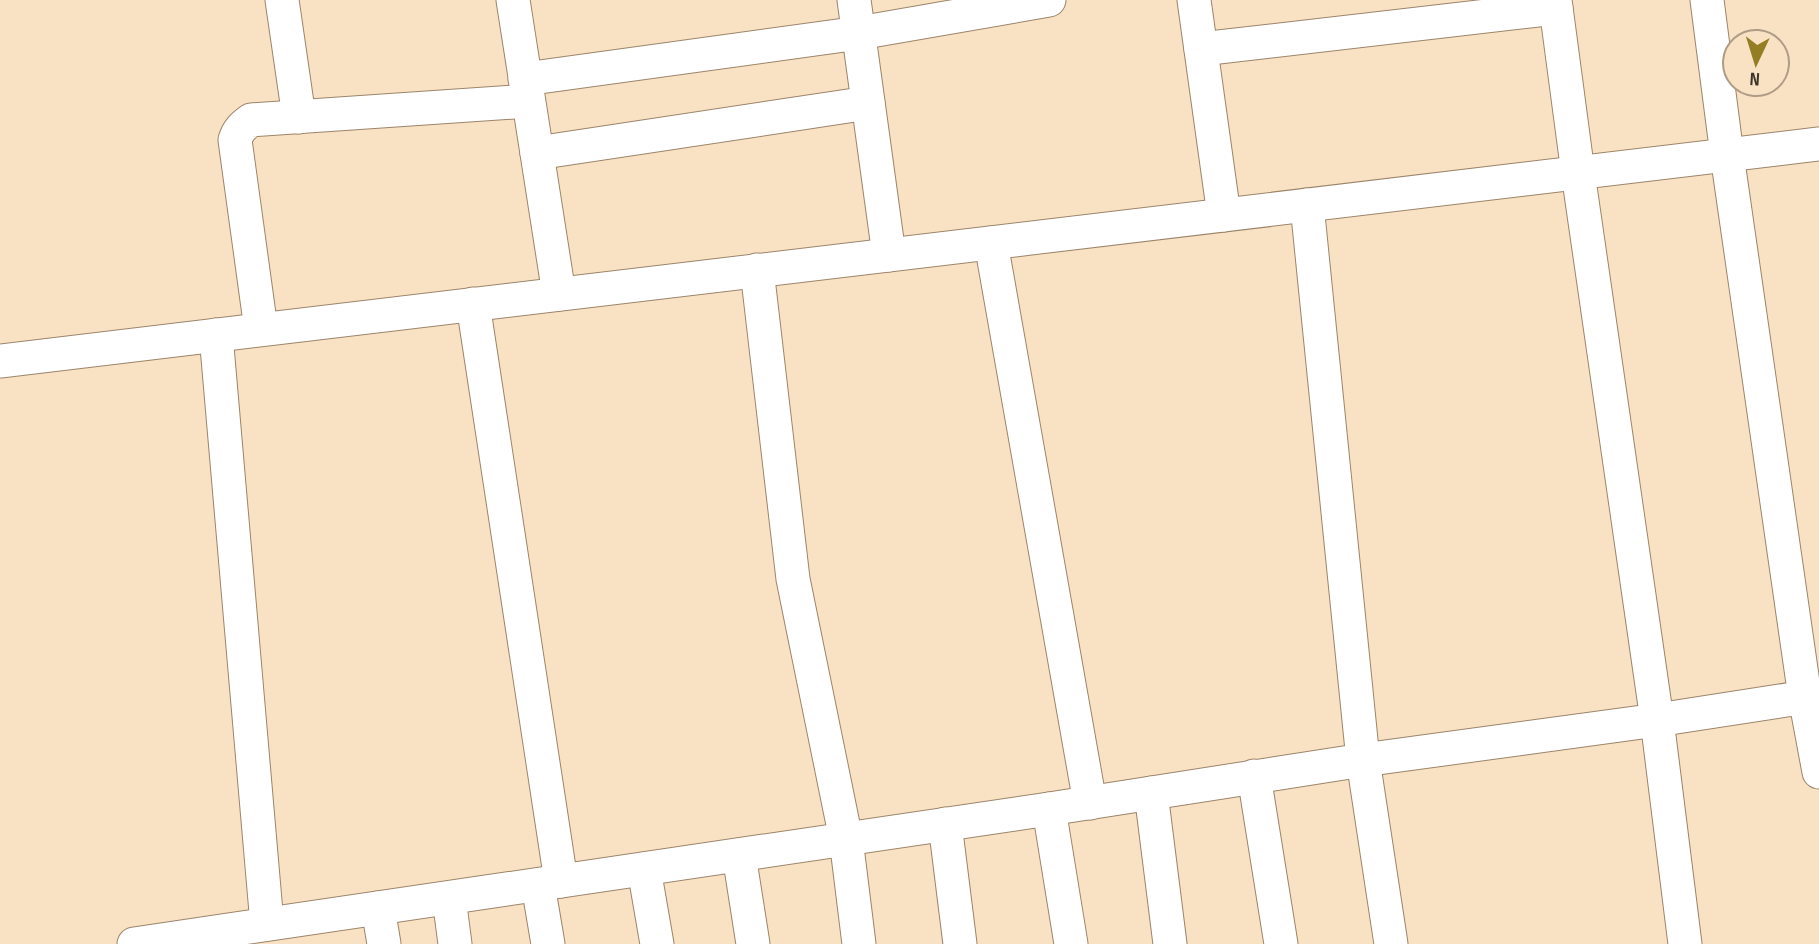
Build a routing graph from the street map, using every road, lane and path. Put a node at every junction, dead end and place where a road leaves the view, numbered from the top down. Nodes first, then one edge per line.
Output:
1 (282, 0) edge
2 (854, 0) edge
3 (1049, 0) edge
4 (1194, 0) edge
5 (1707, 0) edge
6 (520, 1) edge
7 (1555, 4) edge
8 (859, 33) junction
9 (1200, 49) junction
10 (527, 90) junction
11 (868, 103) junction
12 (299, 117) junction
13 (1819, 144) edge
14 (537, 153) junction
15 (1727, 155) junction
16 (1578, 173) junction
17 (1307, 205) junction
18 (1224, 215) junction
19 (991, 243) junction
20 (889, 255) junction
21 (757, 270) junction
22 (559, 294) junction
23 (473, 304) junction
24 (261, 329) junction
25 (216, 335) junction
26 (0, 360) edge
27 (1812, 696) edge
28 (1657, 720) junction
29 (1363, 760) junction
30 (1819, 772) edge
31 (1254, 776) junction
32 (1152, 793) junction
33 (1090, 803) junction
34 (1049, 809) junction
35 (945, 824) junction
36 (846, 839) junction
37 (738, 855) junction
38 (644, 869) junction
39 (550, 883) junction
40 (449, 898) junction
41 (378, 908) junction
42 (267, 924) junction
43 (134, 944) edge
44 (383, 944) edge
45 (455, 944) edge
46 (548, 944) edge
47 (657, 944) edge
48 (753, 944) edge
49 (859, 944) edge
50 (960, 944) edge
51 (1071, 944) edge
52 (1170, 944) edge
53 (1281, 944) edge
54 (1391, 944) edge
55 (1685, 944) edge

1 - 12 street
2 - 8 street
3 - 8 street
4 - 9 street
5 - 15 street
6 - 10 street
7 - 9 street
7 - 16 street
8 - 10 street
8 - 11 street
9 - 18 street
10 - 12 street
10 - 14 street
11 - 14 street
11 - 20 street
12 - 24 street
13 - 15 street
14 - 22 street
15 - 16 street
15 - 27 street
16 - 17 street
16 - 28 street
17 - 18 street
17 - 29 street
18 - 19 street
19 - 20 street
19 - 33 street
20 - 21 street
21 - 22 street
21 - 36 street
22 - 23 street
23 - 24 street
23 - 39 street
24 - 25 street
25 - 26 street
25 - 42 street
27 - 28 street
27 - 30 street
28 - 29 street
28 - 55 street
29 - 31 street
29 - 54 street
31 - 32 street
31 - 53 street
32 - 33 street
32 - 52 street
33 - 34 street
34 - 35 street
34 - 51 street
35 - 36 street
35 - 50 street
36 - 37 street
36 - 49 street
37 - 38 street
37 - 48 street
38 - 39 street
38 - 47 street
39 - 40 street
39 - 46 street
40 - 41 street
40 - 45 street
41 - 42 street
41 - 44 street
42 - 43 street

